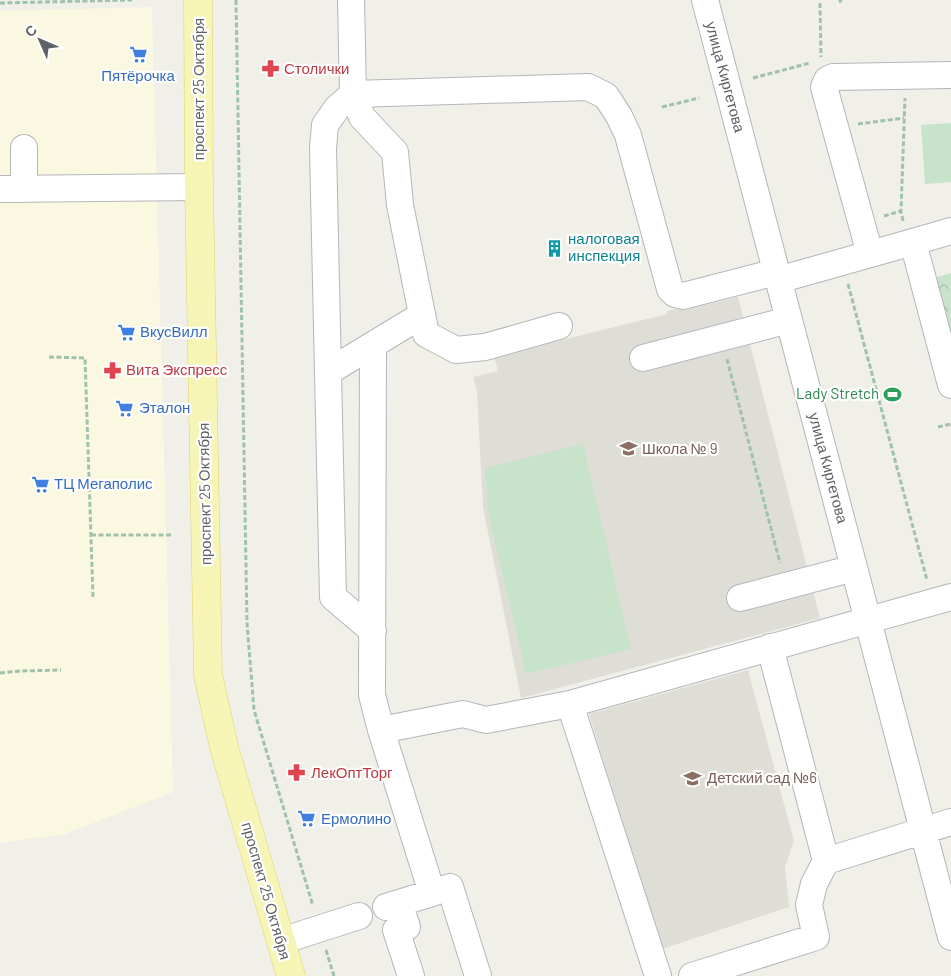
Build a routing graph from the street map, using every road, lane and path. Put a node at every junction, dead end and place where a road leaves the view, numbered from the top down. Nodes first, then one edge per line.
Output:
1 (132, 0) edge
2 (198, 0) edge
3 (236, 0) edge
4 (351, 0) edge
5 (705, 0) edge
6 (0, 3) edge
7 (820, 3) dead end
8 (824, 70) junction
9 (906, 75) junction
10 (951, 75) edge
11 (753, 78) dead end
12 (354, 94) junction
13 (700, 98) dead end
14 (662, 107) dead end
15 (904, 118) junction
16 (835, 128) junction
17 (24, 148) dead end
18 (199, 187) junction
19 (12, 189) edge
20 (951, 231) edge
21 (911, 243) junction
22 (870, 254) junction
23 (842, 262) junction
24 (777, 276) junction
25 (422, 315) junction
26 (789, 320) junction
27 (559, 326) dead end
28 (722, 338) junction
29 (373, 345) junction
30 (49, 357) dead end
31 (643, 358) dead end
32 (328, 372) junction
33 (951, 385) edge
34 (951, 424) edge
35 (938, 428) dead end
36 (91, 535) junction
37 (171, 535) dead end
38 (854, 568) junction
39 (786, 586) junction
40 (93, 597) dead end
41 (740, 598) dead end
42 (942, 600) edge
43 (868, 620) junction
44 (373, 631) junction
45 (770, 648) junction
46 (61, 670) dead end
47 (0, 673) edge
48 (570, 704) junction
49 (381, 730) junction
50 (951, 822) edge
51 (923, 831) junction
52 (826, 861) junction
53 (432, 893) junction
54 (359, 916) dead end
55 (319, 928) junction
56 (951, 937) edge
57 (281, 941) junction
58 (291, 976) edge
59 (334, 976) edge
60 (411, 976) edge
61 (478, 976) edge
62 (658, 976) edge
63 (692, 976) edge

1 - 6 path
2 - 18 main road, проспект 25 Октября
3 - 55 path
4 - 12 street
5 - 24 street, улица Киргетова
7 - 8 path
8 - 9 street
8 - 11 path
8 - 16 street
9 - 10 street
9 - 15 path
12 - 24 street
12 - 25 street
12 - 32 street
13 - 14 path
15 - 16 path
15 - 21 path
16 - 22 street
17 - 19 street
18 - 19 street
18 - 57 main road, проспект 25 Октября
20 - 21 street
21 - 22 street
21 - 33 street
22 - 23 street
23 - 24 street
23 - 42 path
24 - 26 street, улица Киргетова
25 - 27 street
25 - 29 street
26 - 28 street
26 - 38 street, улица Киргетова
28 - 31 street
28 - 39 path
29 - 32 street
29 - 44 street
30 - 36 path
32 - 44 street
34 - 35 path
36 - 37 path
36 - 40 path
38 - 39 street
38 - 43 street, улица Киргетова
39 - 41 street
42 - 43 street
43 - 45 street
43 - 51 street, улица Киргетова
44 - 49 street
45 - 48 street
45 - 52 street
46 - 47 path
48 - 49 street
48 - 62 street
49 - 53 street
50 - 51 street
51 - 52 street
51 - 56 street, улица Киргетова
52 - 63 street
53 - 60 street
53 - 61 street
54 - 55 street
55 - 57 street
55 - 59 path
57 - 58 main road, проспект 25 Октября

